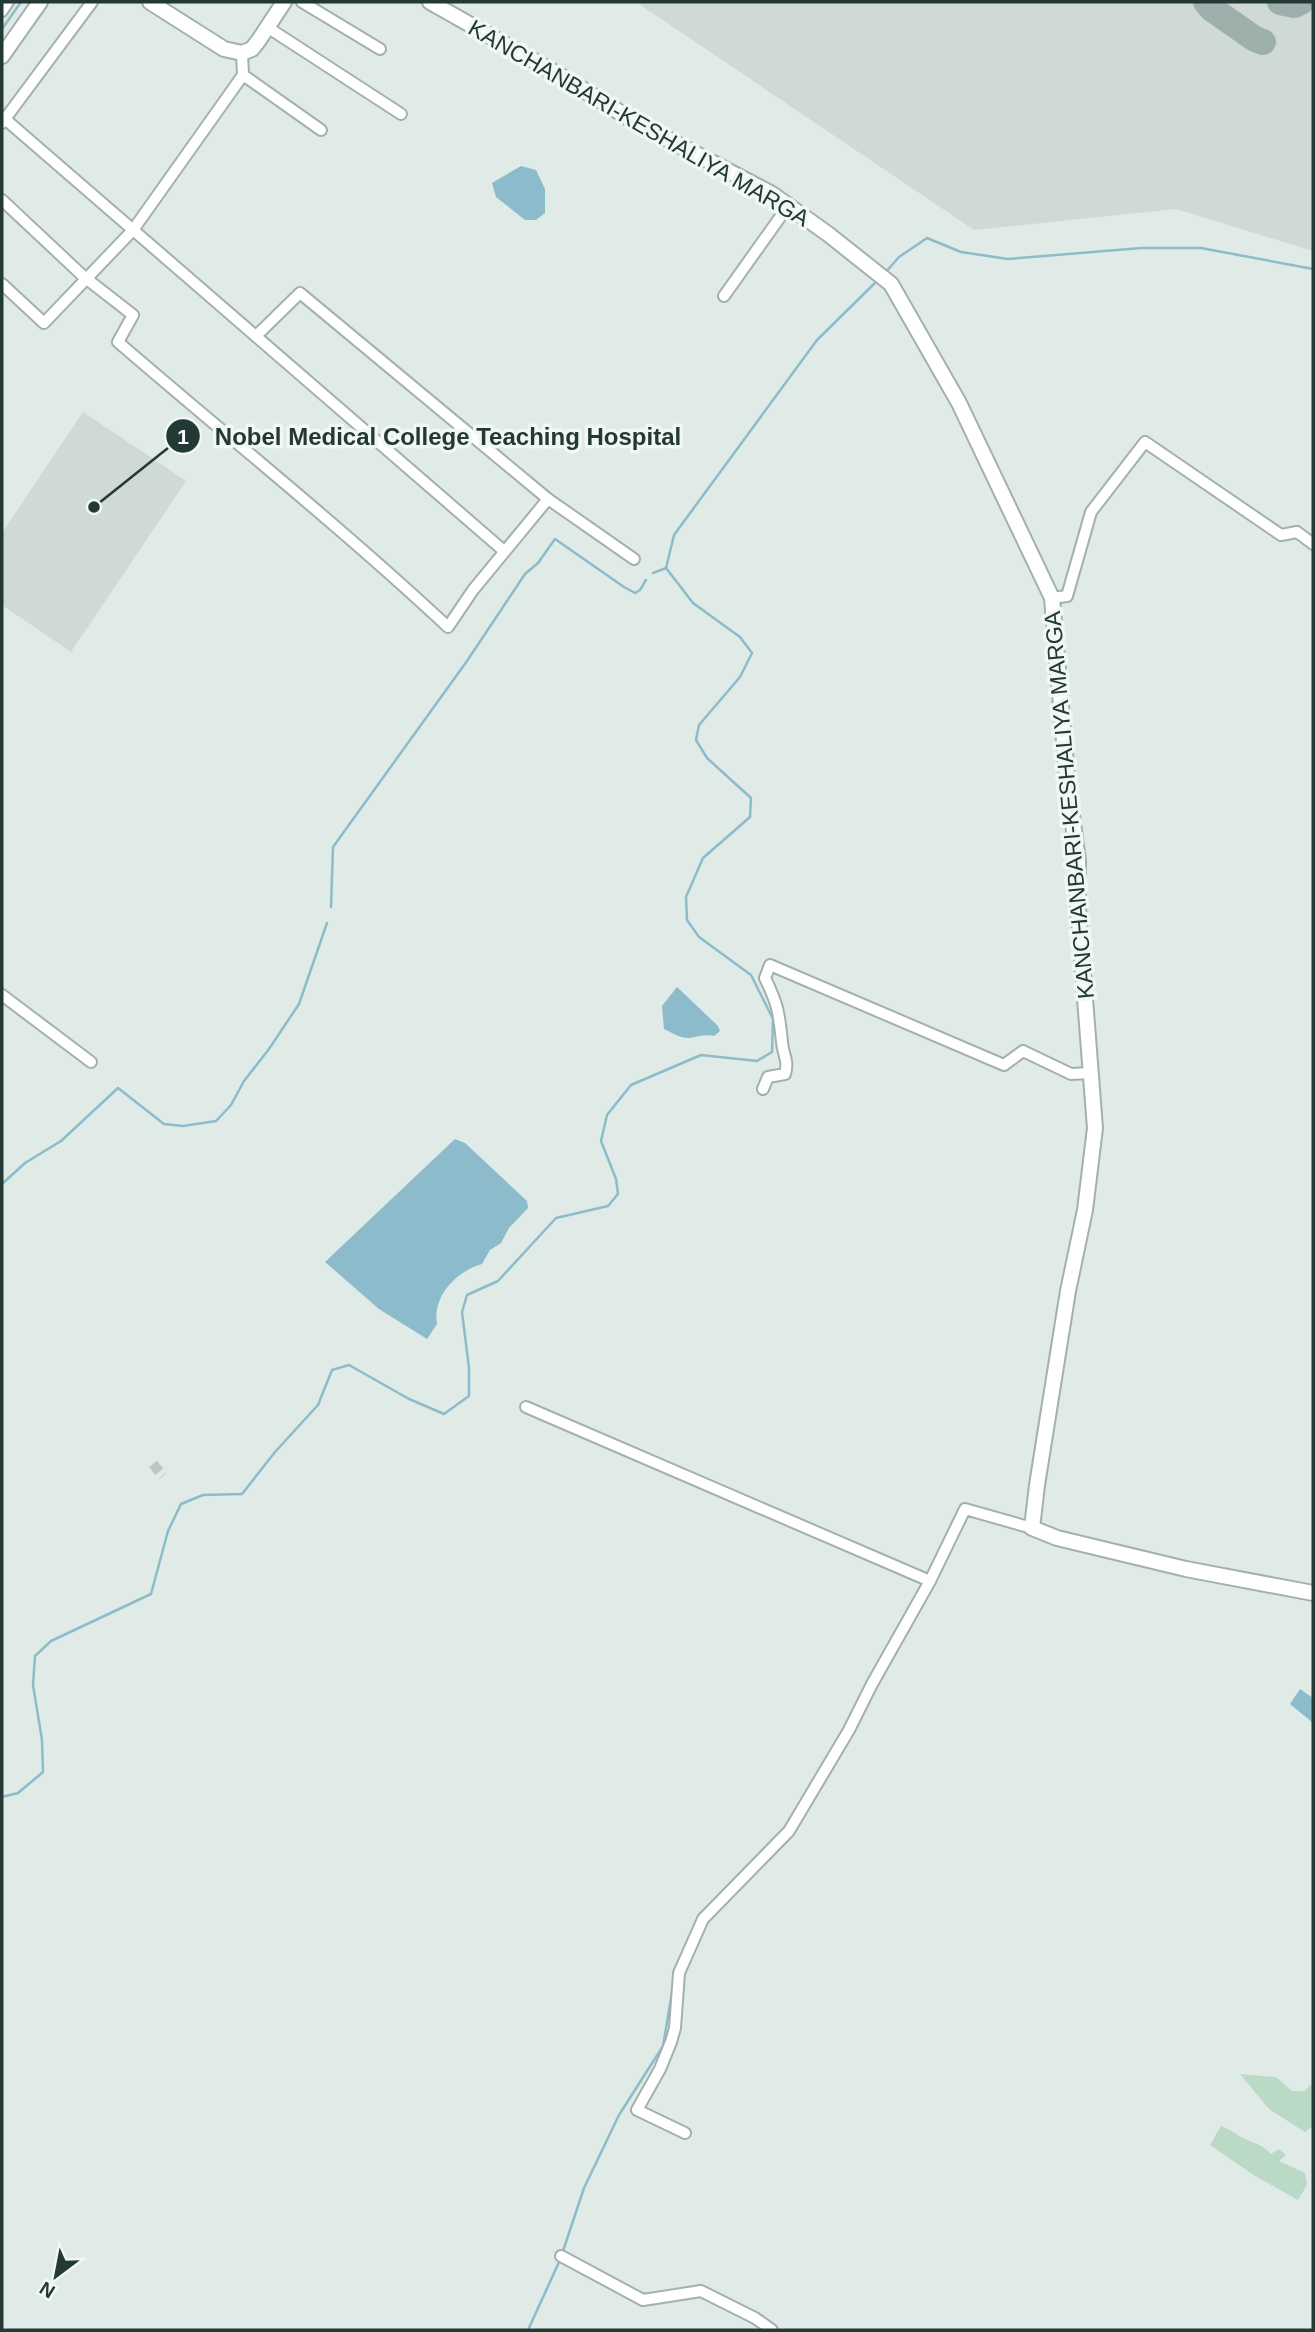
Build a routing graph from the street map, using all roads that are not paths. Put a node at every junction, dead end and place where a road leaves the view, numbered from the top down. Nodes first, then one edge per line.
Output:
1 (8, 2) edge
2 (40, 2) edge
3 (92, 2) edge
4 (150, 2) edge
5 (284, 2) edge
6 (302, 2) edge
7 (430, 2) edge
8 (2, 11) edge
9 (267, 27) junction
10 (380, 49) dead end
11 (242, 53) junction
12 (2, 56) edge
13 (243, 75) junction
14 (401, 114) dead end
15 (3, 121) edge
16 (321, 130) dead end
17 (2, 200) edge
18 (788, 205) junction
19 (133, 230) junction
20 (86, 278) junction
21 (2, 284) edge
22 (724, 296) dead end
23 (256, 336) junction
24 (548, 499) junction
25 (1313, 544) edge
26 (504, 551) junction
27 (634, 559) dead end
28 (1052, 598) junction
29 (2, 995) edge
30 (91, 1062) dead end
31 (1090, 1073) junction
32 (763, 1089) dead end
33 (526, 1407) dead end
34 (1032, 1528) junction
35 (930, 1581) junction
36 (1313, 1593) edge
37 (685, 2133) dead end
38 (561, 2256) dead end
39 (772, 2330) edge

1 - 8 street
2 - 12 street
3 - 15 street
4 - 11 street
5 - 9 street
6 - 10 street
7 - 18 street, KANCHANBARI-KESHALIYA MARGA
9 - 11 street
9 - 14 street
11 - 13 street
13 - 16 street
13 - 19 street
15 - 19 street
17 - 20 street
18 - 22 street
18 - 28 street, KANCHANBARI-KESHALIYA MARGA
19 - 20 street
19 - 23 street
20 - 21 street
20 - 26 street
23 - 24 street
23 - 26 street
24 - 26 street
24 - 27 street
25 - 28 street
28 - 31 street, KANCHANBARI-KESHALIYA MARGA
29 - 30 street
31 - 32 street
31 - 34 street, KANCHANBARI-KESHALIYA MARGA
33 - 35 street
34 - 35 street
34 - 36 street
35 - 37 street
38 - 39 street

